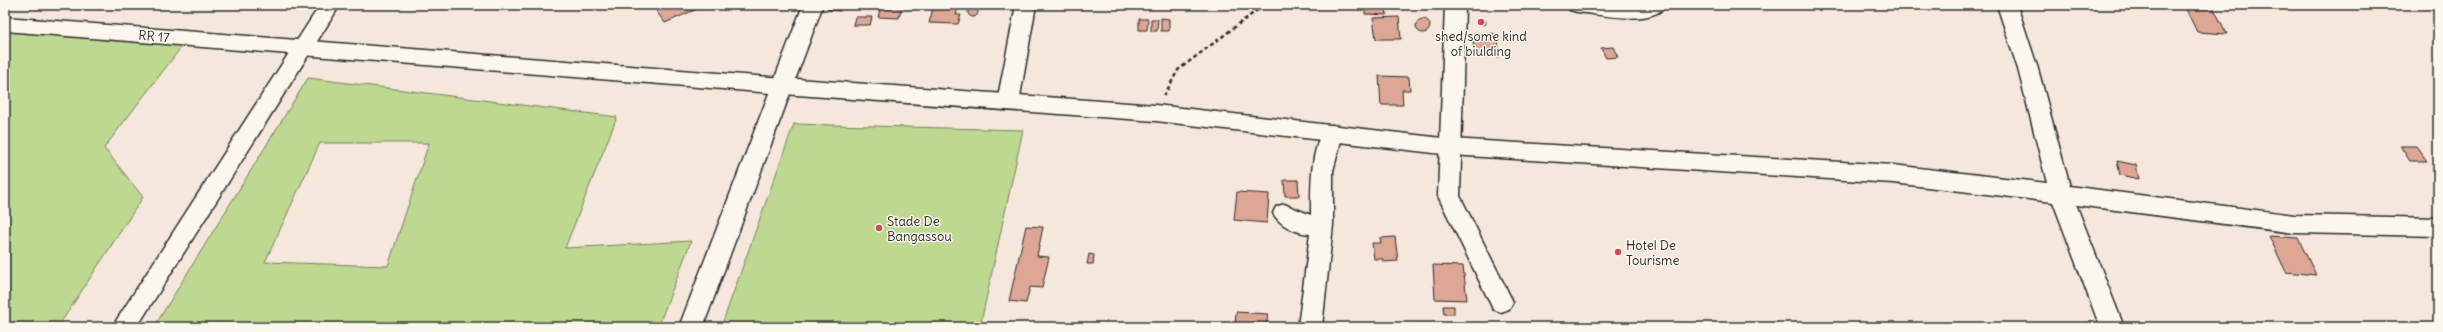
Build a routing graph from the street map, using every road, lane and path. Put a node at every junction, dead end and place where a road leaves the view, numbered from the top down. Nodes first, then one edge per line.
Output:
1 (330, 5) edge
2 (813, 5) edge
3 (1026, 5) edge
4 (1264, 5) edge
5 (1455, 5) edge
6 (1577, 5) edge
7 (1656, 5) edge
8 (2007, 5) edge
9 (5, 24) edge
10 (303, 48) junction
11 (783, 86) junction
12 (1008, 102) junction
13 (1156, 113) junction
14 (1332, 133) junction
15 (1451, 147) junction
16 (2062, 194) junction
17 (1451, 201) dead end
18 (1284, 213) dead end
19 (1322, 225) junction
20 (2438, 227) edge
21 (124, 327) edge
22 (691, 327) edge
23 (1310, 327) edge
24 (2112, 327) edge

1 - 10 main road
2 - 11 main road
3 - 12 main road
4 - 13 path
5 - 15 main road
6 - 7 main road
8 - 16 main road
9 - 10 main road, RR 17 / RR 17
10 - 11 main road, RR 17
10 - 21 main road
11 - 12 main road, RR 17
11 - 22 main road
12 - 13 main road, RR 17
13 - 14 main road, RR 17
14 - 15 main road, RR 17
14 - 19 main road
15 - 16 main road, RR 17
15 - 17 main road
16 - 20 main road
16 - 24 main road
18 - 19 main road
19 - 23 main road

